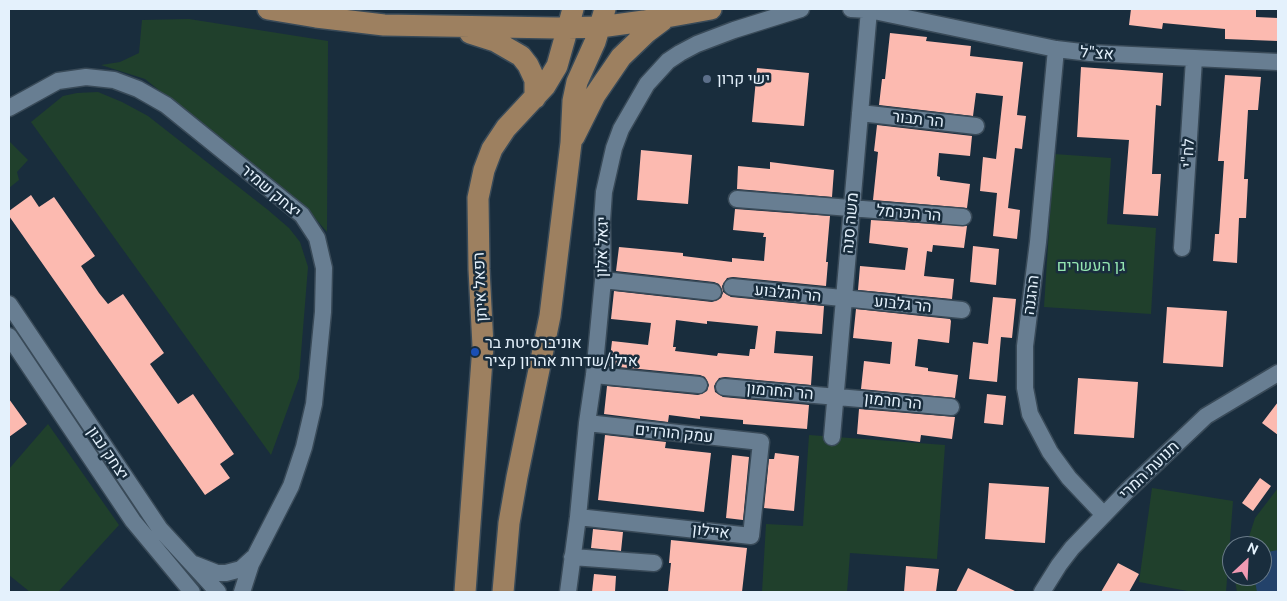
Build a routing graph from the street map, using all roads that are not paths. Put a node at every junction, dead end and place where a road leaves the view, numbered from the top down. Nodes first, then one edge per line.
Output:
1 (268, 9) edge
2 (588, 9) edge
3 (711, 9) edge
4 (802, 9) edge
5 (851, 9) edge
6 (869, 10) edge
7 (570, 18) edge
8 (603, 18) edge
9 (665, 18) junction
10 (448, 27) junction
11 (1056, 49) junction
12 (1194, 58) junction
13 (1278, 62) edge
14 (535, 98) junction
15 (9, 108) edge
16 (860, 113) junction
17 (976, 126) dead end
18 (571, 143) junction
19 (737, 199) dead end
20 (852, 208) junction
21 (962, 217) dead end
22 (1182, 248) dead end
23 (603, 280) junction
24 (732, 287) dead end
25 (713, 292) dead end
26 (844, 298) junction
27 (9, 304) edge
28 (962, 310) dead end
29 (9, 336) edge
30 (1278, 373) edge
31 (594, 375) junction
32 (700, 386) dead end
33 (724, 386) dead end
34 (835, 395) junction
35 (951, 407) dead end
36 (586, 423) junction
37 (832, 437) dead end
38 (761, 442) joint
39 (1104, 515) junction
40 (578, 517) junction
41 (256, 554) junction
42 (572, 557) junction
43 (190, 562) junction
44 (654, 563) dead end
45 (192, 592) edge
46 (218, 592) edge
47 (242, 592) edge
48 (465, 592) edge
49 (503, 592) edge
50 (568, 592) edge
51 (1042, 592) edge

1 - 10 main road
2 - 8 main road
3 - 9 main road
4 - 23 street, יגאל אלון
5 - 6 street
6 - 11 street, אצ"ל
6 - 16 street, משה סנה
7 - 8 main road
7 - 10 main road
7 - 14 main road, רפאל איתן
8 - 9 main road
8 - 18 main road
9 - 18 main road
10 - 14 main road
11 - 12 street, אצ"ל
11 - 39 street, ההגנה
12 - 13 street, אצ"ל
12 - 22 street, לח"י
14 - 48 main road, רפאל איתן
15 - 41 street, יצחק שמיר
16 - 17 street, הר תבור
16 - 20 street, משה סנה
18 - 49 main road
19 - 20 street, הר הכרמל
20 - 21 street, הר הכרמל
20 - 26 street, משה סנה
23 - 25 street
23 - 31 street, יגאל אלון
24 - 26 street, הר הגלבוע
26 - 28 street, הר גלבוע
26 - 34 street, משה סנה
27 - 43 street, יצחק נבון
29 - 45 street, יצחק נבון
30 - 39 street, תנועת המרי
31 - 32 street
31 - 36 street, יגאל אלון
33 - 34 street, הר החרמון
34 - 35 street, הר חרמון
34 - 37 street, משה סנה
36 - 38 street, עמק הורדים
36 - 40 street, יגאל אלון
38 - 40 street, איילון
39 - 51 street, תנועת המרי
40 - 42 street, יגאל אלון
41 - 43 street, יצחק שמיר
41 - 47 street, יצחק שמיר
42 - 44 street
42 - 50 street, יגאל אלון
43 - 46 street, יצחק נבון

